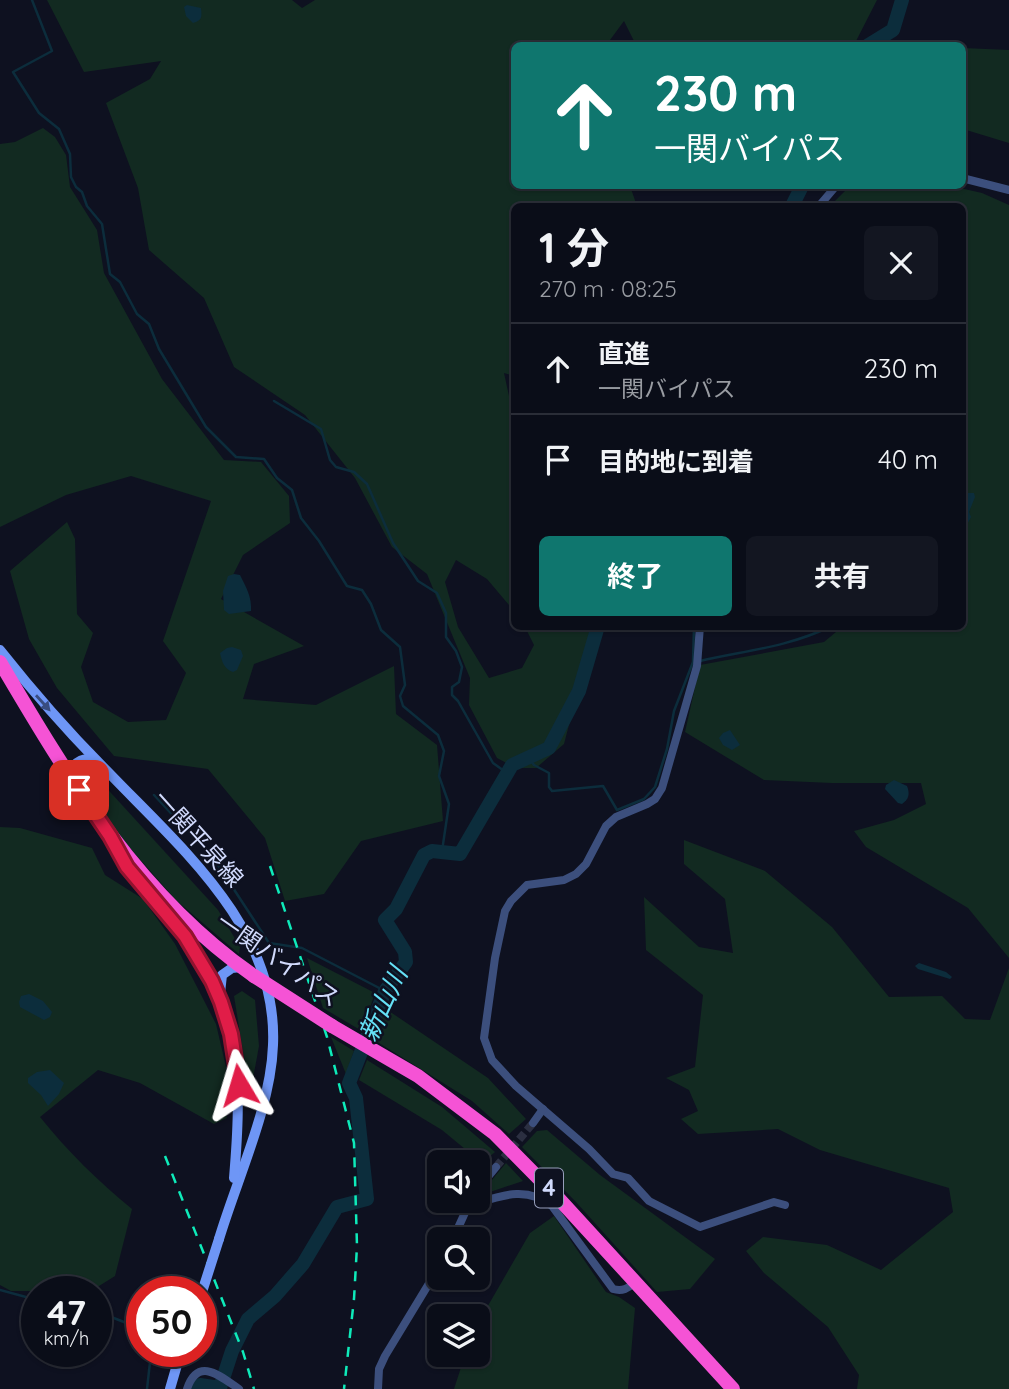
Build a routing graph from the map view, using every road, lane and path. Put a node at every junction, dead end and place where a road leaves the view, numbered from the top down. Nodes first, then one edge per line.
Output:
1 (966, 179) edge
2 (833, 189) edge
3 (1009, 190) edge
4 (822, 203) edge
5 (700, 630) edge
6 (0, 650) edge
7 (0, 662) edge
8 (101, 765) junction
9 (68, 774) junction
10 (110, 836) junction
11 (241, 967) junction
12 (221, 1002) junction
13 (543, 1110) junction
14 (533, 1123) tunnel mouth
15 (496, 1167) tunnel mouth
16 (490, 1174) edge
17 (233, 1191) junction
18 (490, 1198) edge
19 (785, 1205) dead end
20 (207, 1276) edge
21 (636, 1282) junction
22 (427, 1287) edge
23 (176, 1367) edge
24 (170, 1389) edge
25 (187, 1389) edge
26 (239, 1389) edge
27 (378, 1389) edge
28 (733, 1389) edge

1 - 3 street
2 - 4 street
5 - 13 street
6 -> 8 main road, 一関平泉線
7 - 9 highway, 一関バイパス / 4
8 - 9 main road
8 - 17 main road, 一関平泉線
9 - 10 highway, 一関バイパス / 4
10 - 11 highway, 一関バイパス / 4
10 - 12 main road, 一関平泉線
11 - 12 main road, 一関平泉線
11 - 21 highway, 一関バイパス / 4, bridge
12 - 17 main road, 一関平泉線
13 - 14 street
13 - 19 street
15 - 16 street
17 - 20 main road, 一関平泉線, bridge
18 - 21 street
21 - 28 highway, 一関バイパス / 4
22 - 27 street
23 - 24 main road
25 - 26 street

